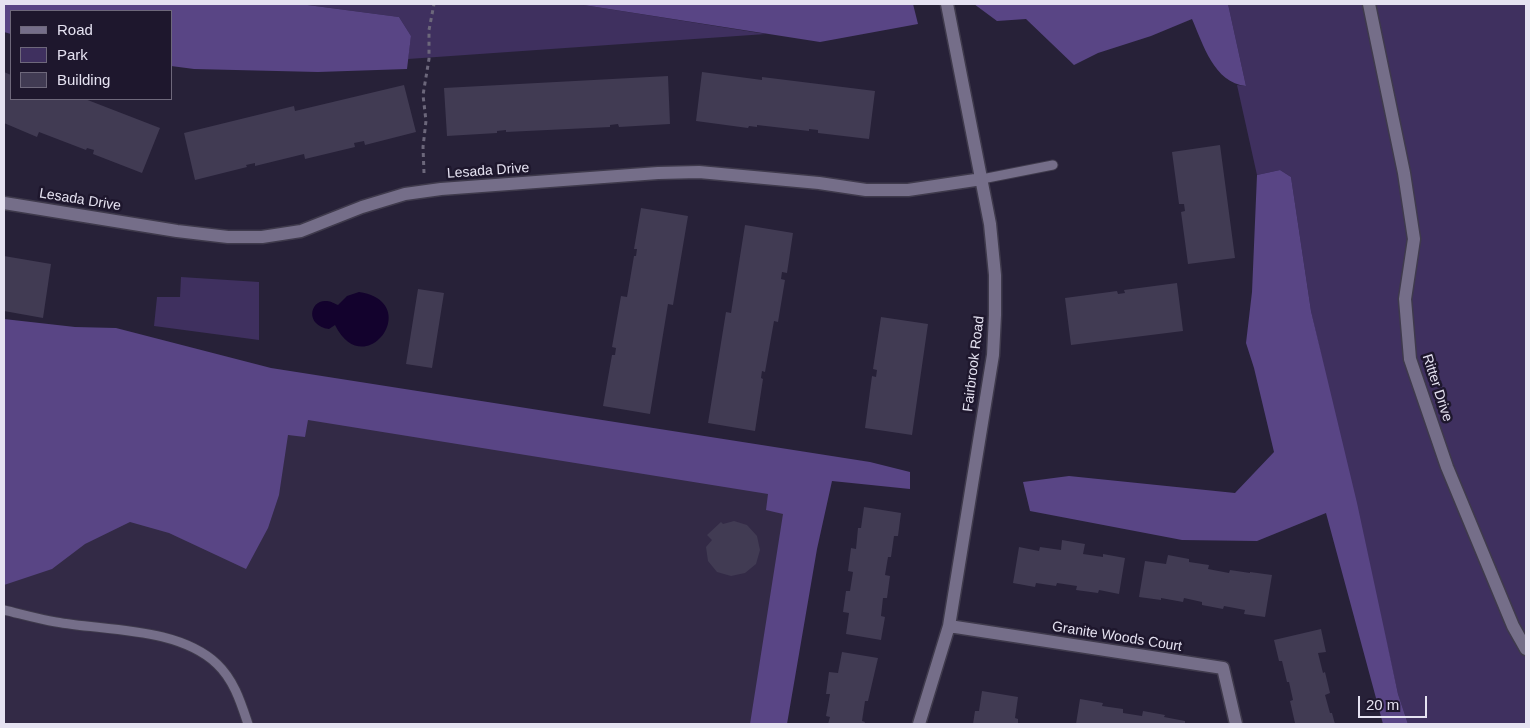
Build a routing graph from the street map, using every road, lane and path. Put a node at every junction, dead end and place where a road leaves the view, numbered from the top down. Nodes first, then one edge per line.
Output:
1 (434, 4) edge
2 (947, 4) edge
3 (1369, 4) edge
4 (1053, 165) dead end
5 (982, 179) junction
6 (425, 191) junction
7 (4, 202) edge
8 (4, 610) edge
9 (949, 626) junction
10 (1526, 648) edge
11 (248, 724) edge
12 (919, 724) edge
13 (1236, 724) edge

1 - 6 path
2 - 5 street, Fairbrook Road
3 - 10 street, Ritter Drive
4 - 5 lane
5 - 6 street, Lesada Drive
5 - 9 street, Fairbrook Road
6 - 7 street, Lesada Drive
8 - 11 lane
9 - 12 street, Fairbrook Road
9 - 13 street, Granite Woods Court

